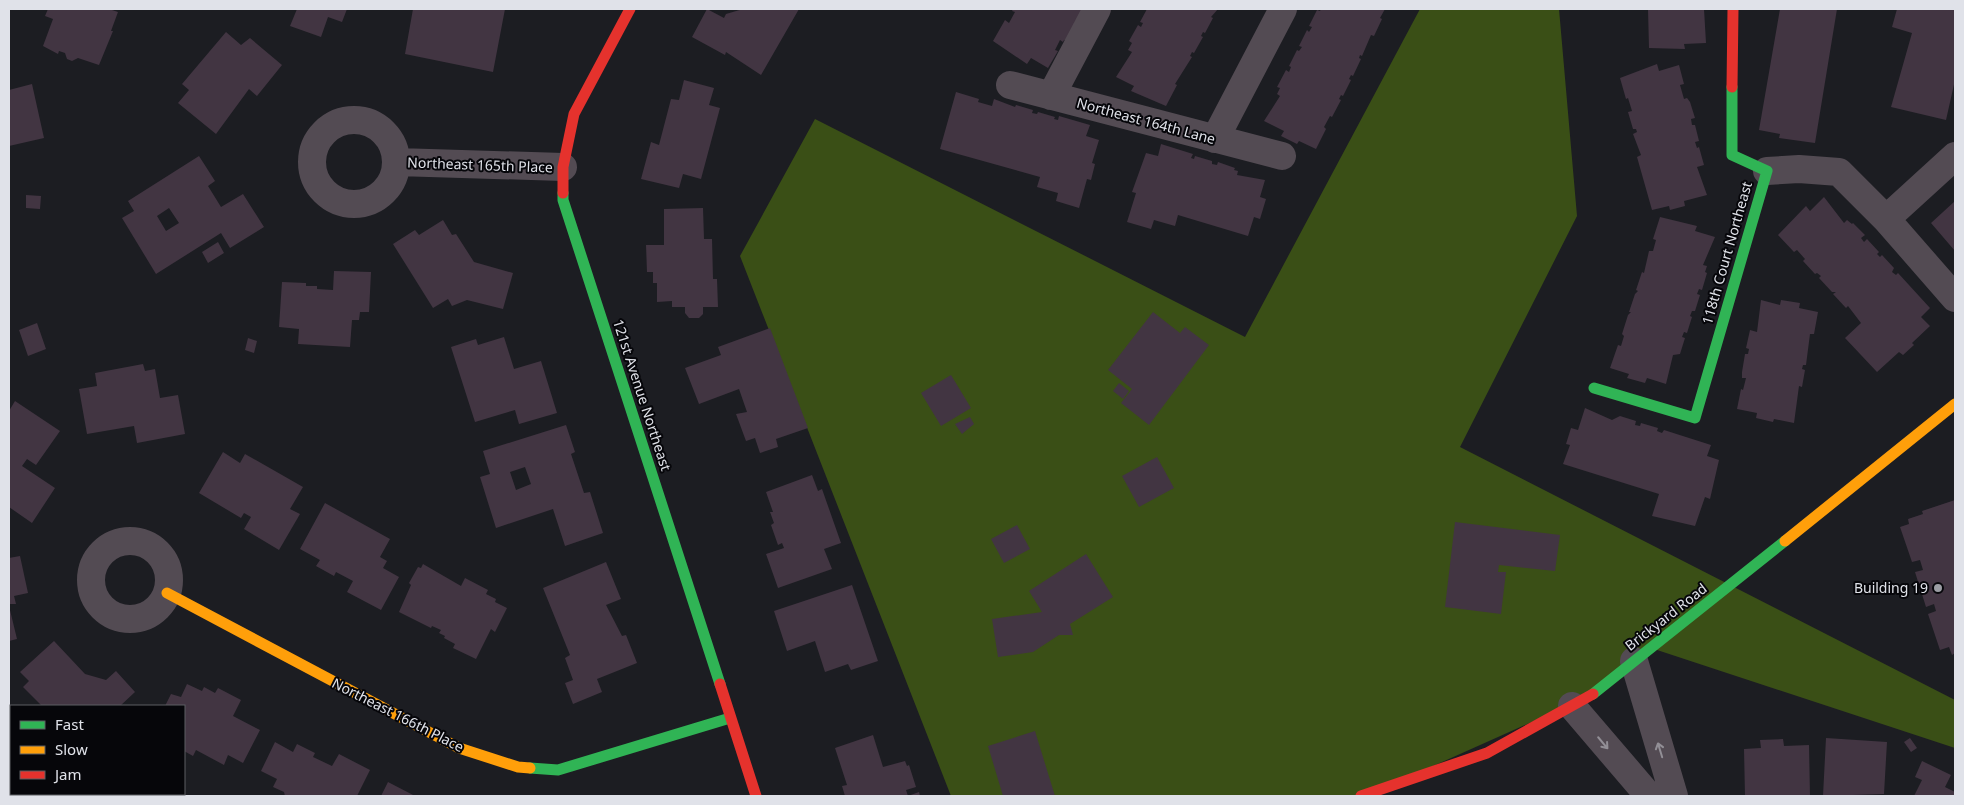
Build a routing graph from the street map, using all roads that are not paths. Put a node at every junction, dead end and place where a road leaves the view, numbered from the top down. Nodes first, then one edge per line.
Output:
1 (630, 9) edge
2 (1098, 9) edge
3 (1284, 9) edge
4 (1733, 9) edge
5 (1010, 85) dead end
6 (1051, 96) junction
7 (1214, 139) junction
8 (1282, 156) dead end
9 (1955, 156) edge
10 (397, 162) dead end
11 (563, 167) junction
12 (1766, 171) junction
13 (1886, 219) junction
14 (1955, 298) edge
15 (1594, 388) dead end
16 (1955, 404) edge
17 (167, 593) dead end
18 (1634, 661) junction
19 (1572, 706) junction
20 (730, 718) junction
21 (756, 796) edge
22 (1361, 796) edge
23 (1649, 796) edge
24 (1674, 796) edge

1 - 11 street, 121st Avenue Northeast
2 - 6 street
3 - 7 street
4 - 12 street, 118th Court Northeast
5 - 6 street, Northeast 164th Lane
6 - 7 street, Northeast 164th Lane
7 - 8 street, Northeast 164th Lane
9 - 13 street
10 - 11 street, Northeast 165th Place
11 - 20 street, 121st Avenue Northeast
12 - 13 street
12 - 15 street, 118th Court Northeast
13 - 14 street
16 - 18 street, Brickyard Road
17 - 20 street, Northeast 166th Place
18 - 19 street, Brickyard Road
24 -> 18 street
19 - 22 street, Brickyard Road
19 -> 23 street
20 - 21 street, 121st Avenue Northeast

